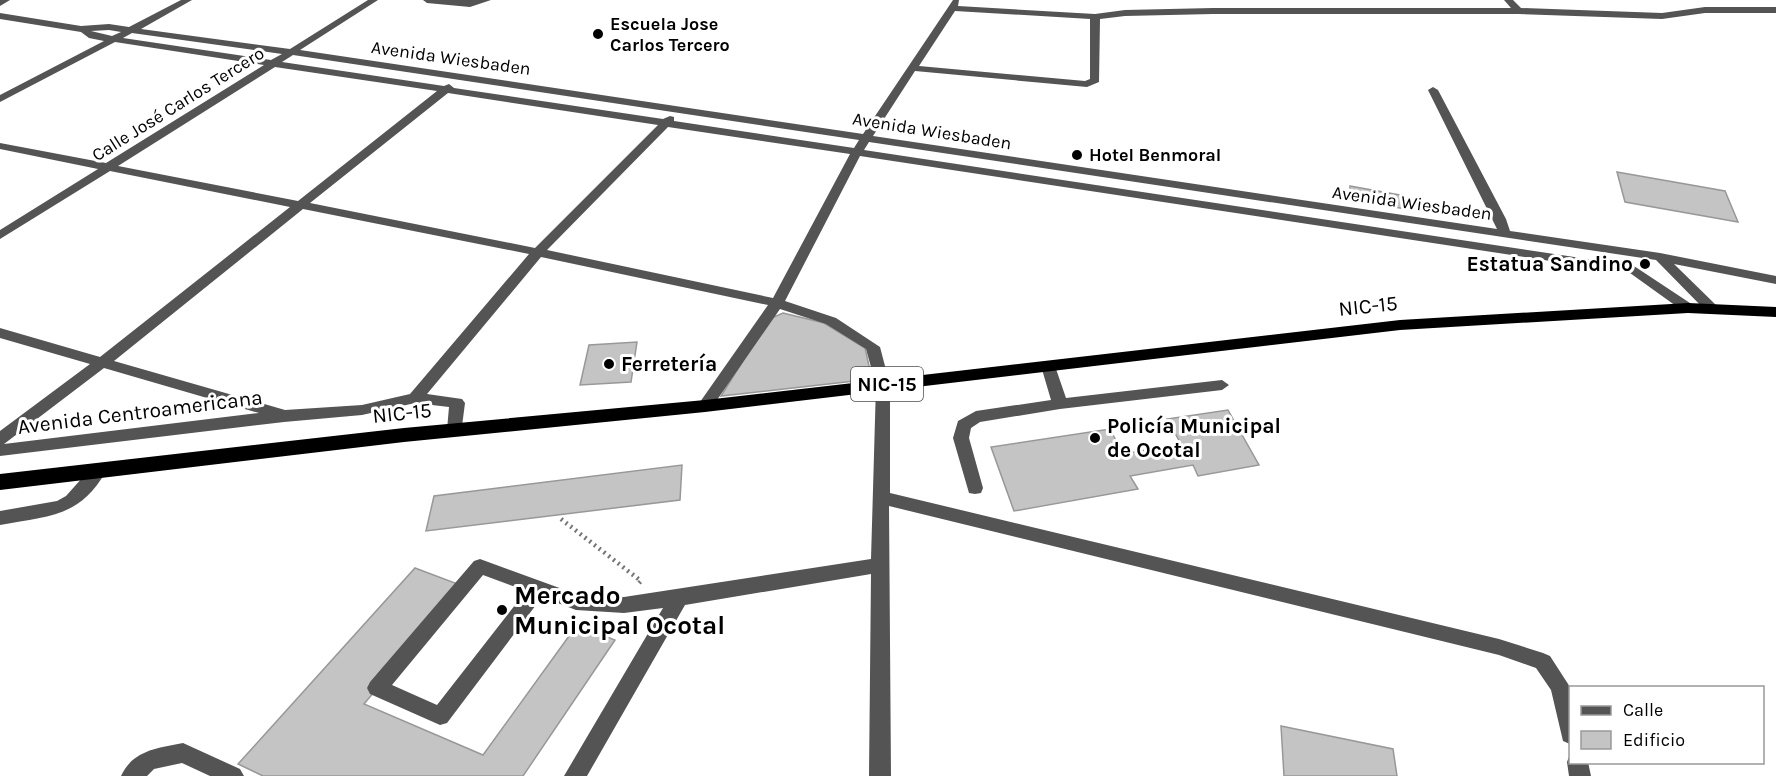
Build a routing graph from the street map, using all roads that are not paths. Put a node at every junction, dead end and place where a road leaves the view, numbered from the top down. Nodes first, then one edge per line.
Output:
1 (6, 0) edge
2 (188, 0) edge
3 (374, 0) edge
4 (427, 0) edge
5 (487, 0) edge
6 (1508, 0) edge
7 (0, 3) edge
8 (955, 4) edge
9 (1776, 10) edge
10 (1518, 11) junction
11 (0, 16) edge
12 (1095, 17) junction
13 (81, 29) junction
14 (130, 30) junction
15 (112, 39) junction
16 (292, 52) junction
17 (273, 64) junction
18 (914, 68) junction
19 (462, 78) junction
20 (1433, 90) dead end
21 (443, 91) junction
22 (0, 99) edge
23 (680, 110) junction
24 (665, 124) junction
25 (866, 140) junction
26 (0, 146) edge
27 (856, 153) junction
28 (108, 168) junction
29 (298, 205) junction
30 (0, 235) edge
31 (1505, 235) junction
32 (1613, 250) junction
33 (538, 252) junction
34 (1659, 257) junction
35 (1634, 270) junction
36 (1776, 280) edge
37 (777, 303) junction
38 (1688, 308) junction
39 (1712, 309) junction
40 (1776, 312) edge
41 (0, 333) edge
42 (103, 362) junction
43 (1048, 366) junction
44 (883, 385) junction
45 (1222, 385) dead end
46 (415, 398) junction
47 (1060, 404) junction
48 (705, 406) junction
49 (284, 416) junction
50 (455, 430) junction
51 (0, 439) edge
52 (0, 450) edge
53 (98, 471) junction
54 (0, 482) edge
55 (975, 488) dead end
56 (881, 497) junction
57 (0, 518) edge
58 (879, 565) junction
59 (539, 588) junction
60 (679, 598) junction
61 (1569, 729) edge
62 (132, 776) edge
63 (233, 776) edge
64 (575, 776) edge
65 (880, 776) edge

1 - 7 street
2 - 14 street
3 - 16 street, Calle José Carlos Tercero
4 - 5 street
6 - 10 street
8 - 12 street
8 - 18 street
9 - 10 street
10 - 12 street
11 - 13 street, Avenida Wiesbaden
12 - 18 street
13 - 14 street, Avenida Wiesbaden
13 - 15 street, Avenida Wiesbaden
14 - 15 street
14 - 16 street, Avenida Wiesbaden
15 - 17 street, Avenida Wiesbaden
15 - 22 street
16 - 17 street, Calle José Carlos Tercero
16 - 19 street, Avenida Wiesbaden
17 - 21 street, Avenida Wiesbaden
17 - 28 street, Calle José Carlos Tercero
18 - 25 street
19 - 21 street
19 - 23 street, Avenida Wiesbaden
20 - 31 street
21 - 24 street, Avenida Wiesbaden
21 - 29 street
23 - 24 street
23 - 25 street, Avenida Wiesbaden
24 - 27 street, Avenida Wiesbaden
24 - 33 street
25 - 27 street
25 - 31 street, Avenida Wiesbaden
26 - 28 street
27 - 35 street, Avenida Wiesbaden
27 - 37 street
28 - 29 street
28 - 30 street, Calle José Carlos Tercero
29 - 33 street
29 - 42 street
31 - 32 street, Avenida Wiesbaden
32 - 34 street, Avenida Wiesbaden
32 - 35 street
33 - 37 street
33 - 46 street
34 - 36 street, Avenida Wiesbaden
34 - 39 street
35 - 38 street, Avenida Wiesbaden
37 - 44 street
37 - 48 street
38 - 39 highway, NIC-15 / NIC-15
38 - 43 highway, NIC-15 / NIC-15
39 - 40 highway, NIC-15 / NIC-15
41 - 42 street
42 - 49 street
42 - 51 street
43 - 44 highway, NIC-15 / NIC-15
43 - 47 street
44 - 48 highway, NIC-15 / NIC-15
44 - 56 street
45 - 47 street
46 - 49 street, Avenida Centroamericana
46 - 50 street, Avenida Centroamericana
47 - 55 street
48 - 50 highway, NIC-15 / NIC-15
49 - 52 street, Avenida Centroamericana
50 - 53 highway, NIC-15 / NIC-15
53 - 54 highway, NIC-15 / NIC-15
53 - 57 street
56 - 58 street
56 - 61 street
58 - 60 street
58 - 65 street
59 - 59 street
59 - 60 street
60 - 64 street
62 - 63 street

